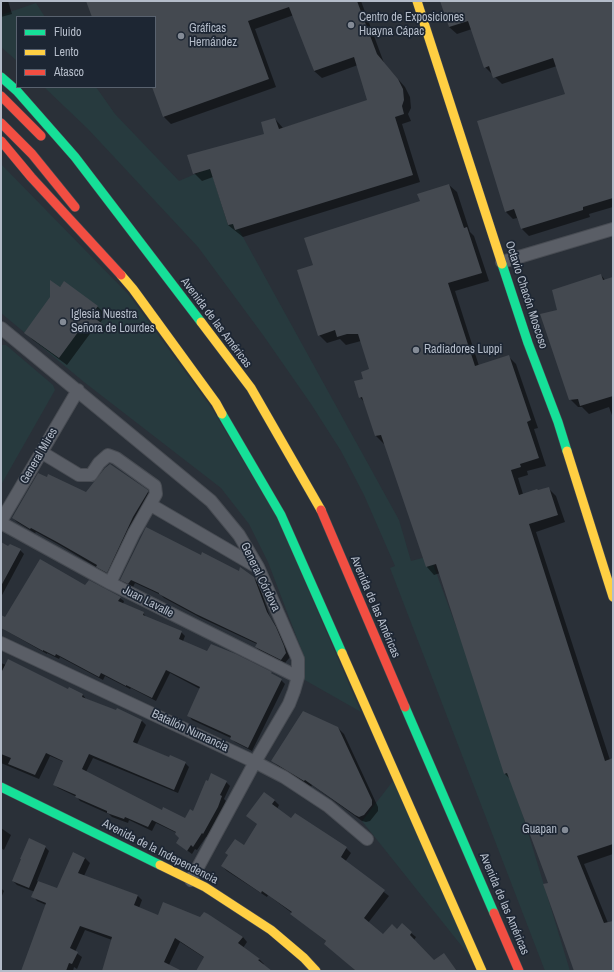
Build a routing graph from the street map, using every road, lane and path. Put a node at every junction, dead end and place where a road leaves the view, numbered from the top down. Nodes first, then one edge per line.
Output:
1 (417, 1) edge
2 (1, 77) edge
3 (1, 96) edge
4 (1, 122) edge
5 (45, 140) dead end
6 (1, 141) edge
7 (97, 201) dead end
8 (79, 212) dead end
9 (613, 229) edge
10 (93, 230) dead end
11 (502, 262) junction
12 (165, 276) junction
13 (133, 289) junction
14 (1, 328) edge
15 (78, 390) junction
16 (41, 452) junction
17 (151, 505) junction
18 (1, 522) edge
19 (258, 567) junction
20 (110, 583) junction
21 (613, 596) edge
22 (1, 643) edge
23 (298, 677) junction
24 (255, 762) junction
25 (1, 787) edge
26 (367, 839) dead end
27 (191, 880) junction
28 (316, 971) edge
29 (482, 971) edge
30 (519, 971) edge

1 - 11 main road, Octavio Chacón Moscoso
2 - 12 main road, Avenida de las Américas
3 - 5 main road
4 - 8 main road
6 - 13 main road
7 - 12 main road, Avenida de las Américas
9 - 11 street
10 - 13 main road
11 - 21 main road, Octavio Chacón Moscoso
12 - 30 main road, Avenida de las Américas
13 - 29 main road
14 - 15 street, General Córdova
15 - 16 street, General Mires
15 - 19 street, General Córdova
16 - 17 street
16 - 18 street, General Mires
17 - 19 street
17 - 20 street
18 - 20 street, Juan Lavalle
19 - 23 street, General Córdova
20 - 23 street, Juan Lavalle
22 - 24 street, Batallón Numancia
23 - 24 street, General Córdova
24 - 26 street, Batallón Numancia
24 - 27 street, General Córdova
25 - 27 main road, Avenida de la Independencia
27 - 28 main road, Avenida de la Independencia

